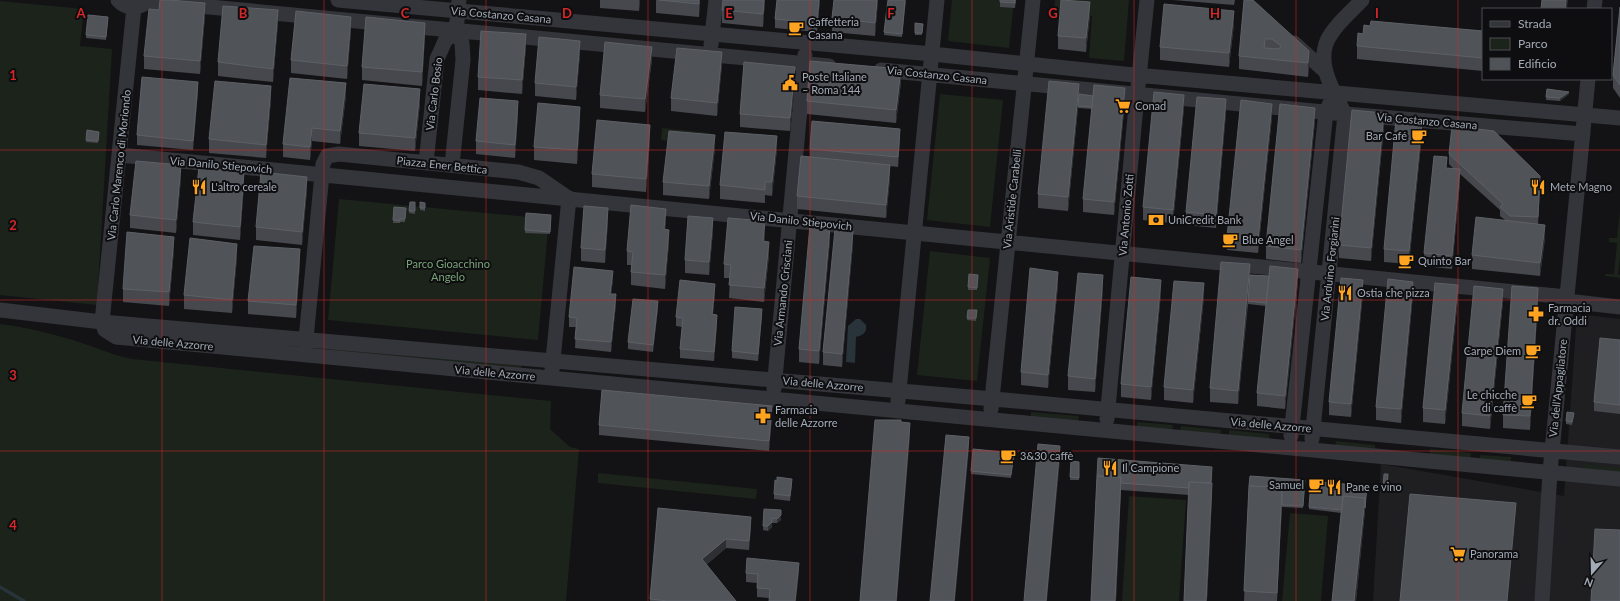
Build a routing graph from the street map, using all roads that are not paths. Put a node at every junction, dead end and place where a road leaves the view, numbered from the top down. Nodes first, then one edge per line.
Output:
1 (118, 0) edge
2 (338, 0) edge
3 (716, 0) edge
4 (937, 0) edge
5 (1033, 0) edge
6 (1147, 0) edge
7 (1362, 0) edge
8 (143, 3) edge
9 (458, 6) edge
10 (456, 31) junction
11 (1281, 31) edge
12 (712, 34) junction
13 (806, 44) junction
14 (932, 54) junction
15 (710, 55) junction
16 (805, 64) junction
17 (1027, 65) junction
18 (843, 67) edge
19 (867, 69) edge
20 (1326, 72) junction
21 (930, 74) junction
22 (1139, 76) junction
23 (1588, 80) edge
24 (1025, 84) junction
25 (1333, 92) junction
26 (1137, 94) junction
27 (1326, 112) junction
28 (1345, 114) junction
29 (1585, 115) junction
30 (1620, 118) edge
31 (1583, 134) junction
32 (120, 155) junction
33 (426, 163) junction
34 (452, 166) junction
35 (322, 174) junction
36 (569, 198) junction
37 (791, 220) junction
38 (914, 233) junction
39 (1007, 241) junction
40 (1123, 253) junction
41 (1309, 271) junction
42 (1329, 273) junction
43 (1567, 299) junction
44 (1620, 307) edge
45 (0, 310) edge
46 (102, 322) junction
47 (305, 339) junction
48 (304, 355) junction
49 (553, 361) junction
50 (551, 378) junction
51 (775, 380) junction
52 (898, 391) junction
53 (773, 399) junction
54 (991, 399) junction
55 (1108, 410) junction
56 (897, 411) junction
57 (990, 420) junction
58 (1292, 427) junction
59 (1313, 429) junction
60 (1107, 430) junction
61 (1290, 448) junction
62 (1311, 450) junction
63 (1552, 451) junction
64 (1620, 457) edge
65 (1550, 472) junction
66 (1620, 479) edge
67 (1542, 601) edge

1 - 8 street, Via Costanzo Casana
2 - 9 street, Via Costanzo Casana
3 - 12 street
4 - 14 street
5 - 17 street, Via Aristide Carabelli
6 - 22 street, Via Antonio Zotti
7 - 20 street
8 - 10 street, Via Costanzo Casana
8 - 32 street, Via Carlo Marenco di Moriondo
9 - 10 street
9 - 12 street, Via Costanzo Casana
10 - 15 street, Via Costanzo Casana
10 - 33 street, Via Carlo Bosio
10 - 34 street
11 - 20 street
12 - 13 street, Via Costanzo Casana
12 - 15 street
13 - 14 street, Via Costanzo Casana
13 - 16 street, Via Armando Crisciani
14 - 17 street, Via Costanzo Casana
14 - 21 street
15 - 16 street, Via Costanzo Casana
16 - 18 street, Via Costanzo Casana
16 - 37 street, Via Armando Crisciani
17 - 22 street, Via Costanzo Casana
17 - 24 street, Via Aristide Carabelli
19 - 21 street, Via Costanzo Casana
20 - 25 street
21 - 24 street, Via Costanzo Casana
21 - 38 street
22 - 25 street, Via Costanzo Casana
22 - 26 street, Via Antonio Zotti
23 - 29 street, Via dell'Appagliatore
24 - 26 street, Via Costanzo Casana
24 - 39 street, Via Aristide Carabelli
25 - 27 street, Via Arduino Forgiarini
25 - 28 street
25 - 29 street, Via Costanzo Casana
26 - 27 street, Via Costanzo Casana
26 - 40 street, Via Antonio Zotti
27 - 28 street, Via Costanzo Casana
27 - 41 street, Via Arduino Forgiarini
28 - 31 street, Via Costanzo Casana
28 - 42 street, Via Arduino Forgiarini
29 - 30 street, Via Costanzo Casana
29 - 31 street, Via dell'Appagliatore
31 - 43 street, Via dell'Appagliatore
32 - 35 street, Via Danilo Stiepovich
32 - 46 street, Via Carlo Marenco di Moriondo
33 - 34 street, Piazza Ener Bettica
33 - 35 street, Piazza Ener Bettica
34 - 36 street, Piazza Ener Bettica
35 - 36 street, Piazza Ener Bettica
35 - 47 street, Piazza Ener Bettica
36 - 37 street, Via Danilo Stiepovich
36 - 49 street
37 - 38 street, Via Danilo Stiepovich
37 - 51 street, Via Armando Crisciani
38 - 39 street, Via Danilo Stiepovich
38 - 52 street
39 - 40 street, Via Danilo Stiepovich
39 - 54 street, Via Aristide Carabelli
40 - 41 street, Via Danilo Stiepovich
40 - 55 street, Via Antonio Zotti
41 - 42 street
41 - 58 street, Via Arduino Forgiarini
42 - 43 street
42 - 59 street, Via Arduino Forgiarini
43 - 44 street
43 - 63 street, Via dell'Appagliatore
45 - 46 street, Via delle Azzorre
46 - 47 street, Via delle Azzorre
46 - 48 street, Via delle Azzorre
47 - 48 street, Piazza Ener Bettica
47 - 49 street, Via delle Azzorre
48 - 50 street, Via delle Azzorre
49 - 50 street
49 - 51 street, Via delle Azzorre
50 - 53 street, Via delle Azzorre
51 - 52 street, Via delle Azzorre
51 - 53 street, Via Armando Crisciani
52 - 54 street, Via delle Azzorre
52 - 56 street
53 - 56 street, Via delle Azzorre
54 - 55 street, Via delle Azzorre
54 - 57 street
55 - 58 street, Via delle Azzorre
55 - 60 street, Via Antonio Zotti
56 - 57 street, Via delle Azzorre
57 - 60 street, Via delle Azzorre
58 - 59 street, Via delle Azzorre
58 - 61 street, Via Arduino Forgiarini
59 - 62 street, Via Arduino Forgiarini
59 - 63 street, Via delle Azzorre
60 - 61 street, Via delle Azzorre
61 - 62 street, Via delle Azzorre
62 - 65 street, Via delle Azzorre
63 - 64 street, Via delle Azzorre
63 - 65 street, Via dell'Appagliatore
65 - 66 street, Via delle Azzorre
65 - 67 street, Via dell'Appagliatore

